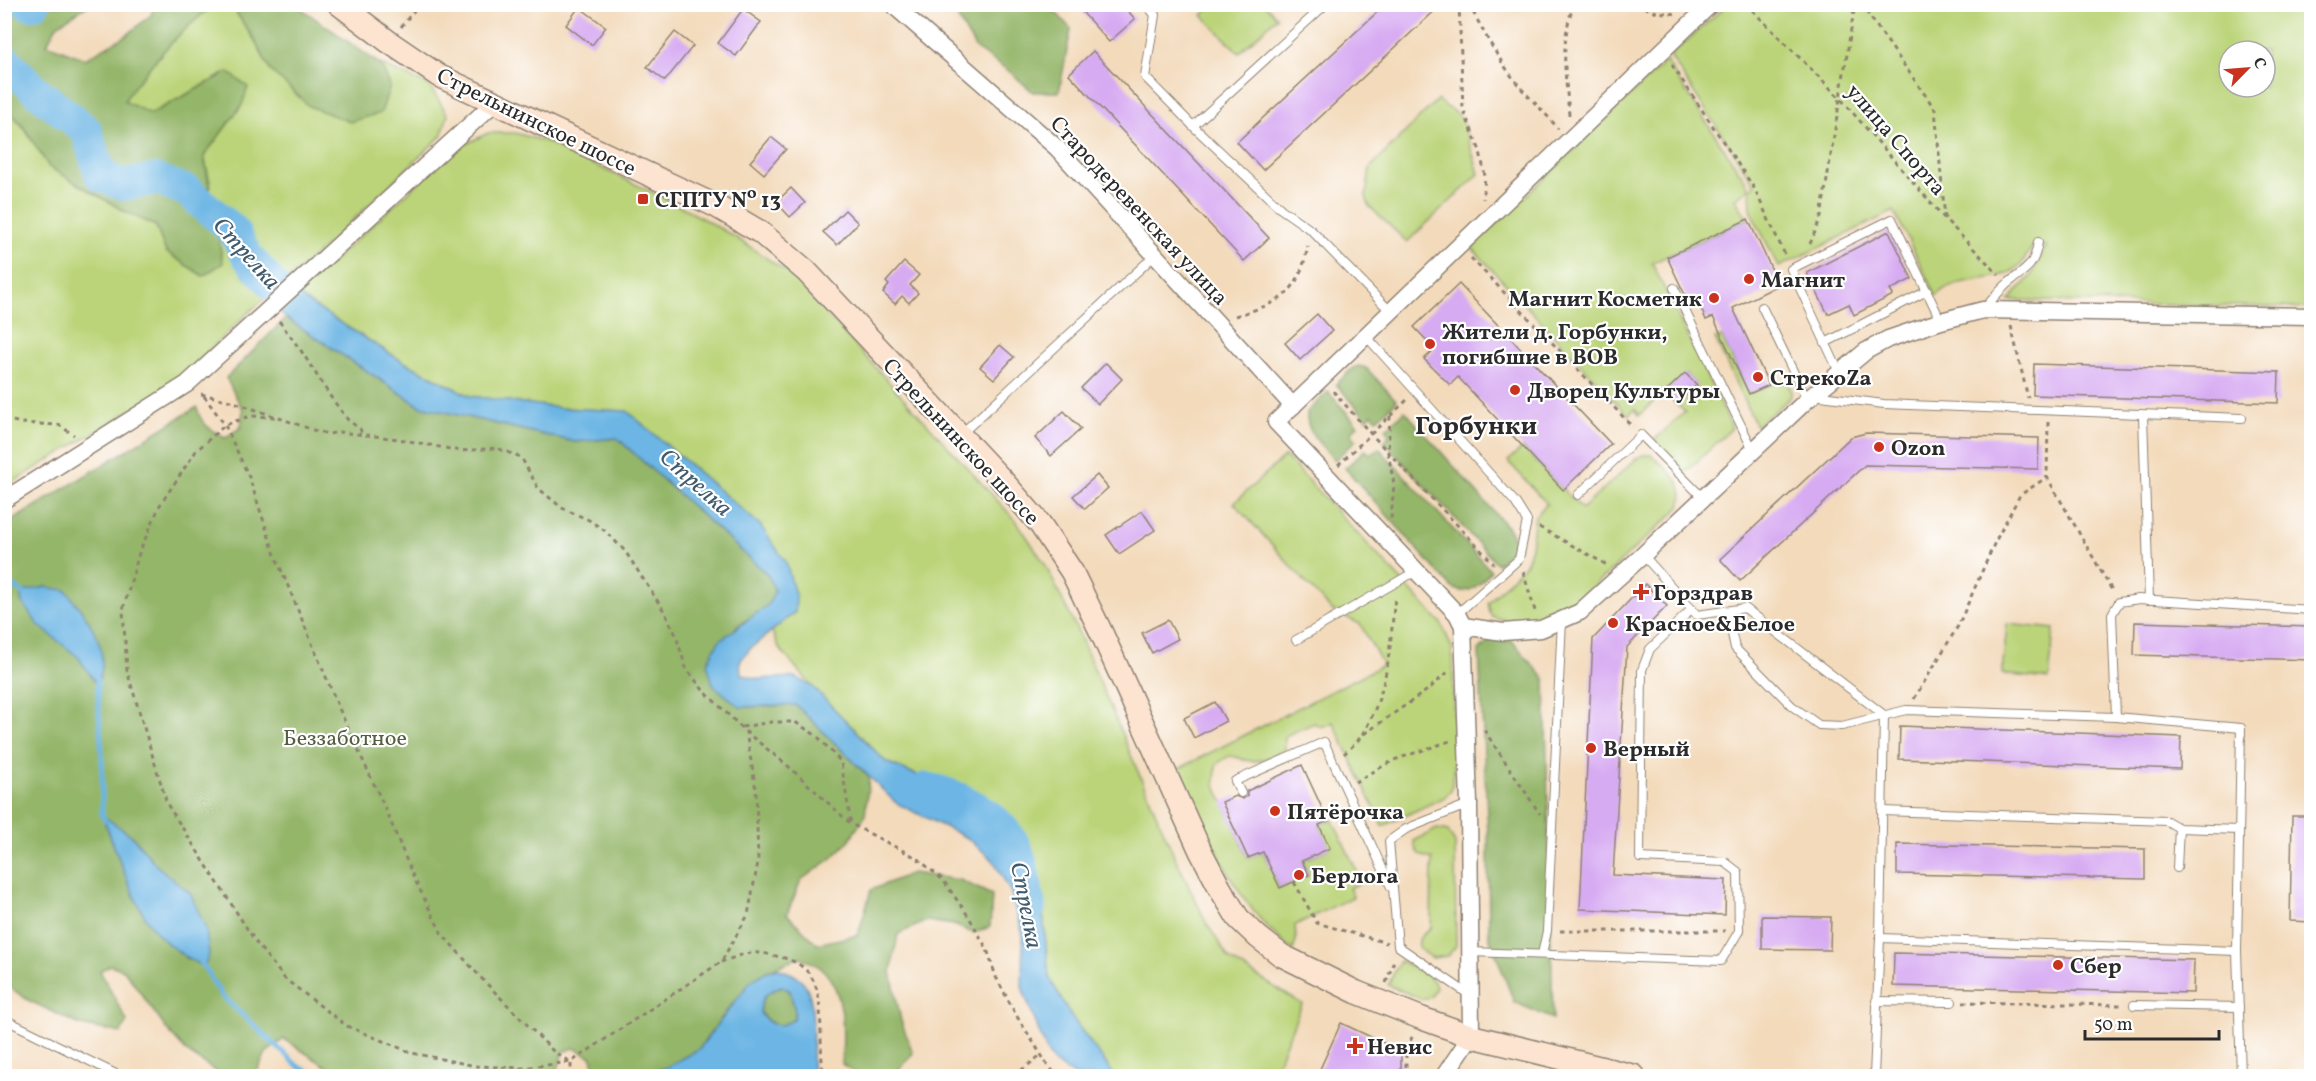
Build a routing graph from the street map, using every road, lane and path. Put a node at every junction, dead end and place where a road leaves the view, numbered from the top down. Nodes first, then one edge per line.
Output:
1 (339, 4) edge
2 (419, 4) edge
3 (892, 4) edge
4 (1146, 4) edge
5 (1326, 4) edge
6 (1459, 4) edge
7 (1469, 4) edge
8 (1574, 4) edge
9 (1636, 4) edge
10 (1746, 4) edge
11 (1855, 4) edge
12 (1861, 4) edge
13 (1705, 10) edge
14 (389, 42) junction
15 (1662, 51) junction
16 (1840, 98) junction
17 (495, 103) junction
18 (1570, 116) dead end
19 (1192, 126) junction
20 (1557, 127) dead end
21 (1945, 219) junction
22 (1484, 223) junction
23 (1311, 231) junction
24 (2038, 242) dead end
25 (1810, 246) dead end
26 (1463, 250) dead end
27 (1154, 256) junction
28 (1789, 263) dead end
29 (2007, 284) junction
30 (1674, 288) dead end
31 (1927, 291) junction
32 (270, 307) junction
33 (1762, 307) dead end
34 (1983, 309) junction
35 (2007, 309) junction
36 (1390, 312) junction
37 (2312, 316) edge
38 (1213, 321) junction
39 (1941, 321) junction
40 (1366, 336) junction
41 (1826, 342) junction
42 (1839, 372) junction
43 (1322, 378) junction
44 (187, 384) junction
45 (1415, 393) junction
46 (204, 396) junction
47 (1810, 398) junction
48 (1293, 406) junction
49 (2029, 410) junction
50 (2048, 411) junction
51 (2143, 415) junction
52 (1390, 416) junction
53 (275, 417) junction
54 (2242, 418) dead end
55 (4, 419) edge
56 (225, 425) junction
57 (1371, 434) junction
58 (960, 435) junction
59 (1641, 435) junction
60 (363, 436) junction
61 (90, 446) junction
62 (1753, 450) junction
63 (1388, 453) junction
64 (1326, 476) junction
65 (2047, 477) junction
66 (1578, 495) dead end
67 (1703, 498) junction
68 (4, 500) edge
69 (1527, 521) junction
70 (1392, 527) dead end
71 (1643, 555) junction
72 (1519, 559) junction
73 (1416, 571) junction
74 (1503, 574) junction
75 (1623, 574) junction
76 (1396, 582) junction
77 (2149, 600) junction
78 (2120, 603) junction
79 (1692, 609) junction
80 (2312, 610) edge
81 (1727, 611) junction
82 (1460, 620) junction
83 (1562, 620) junction
84 (1541, 628) junction
85 (1296, 640) dead end
86 (1455, 669) dead end
87 (1467, 704) junction
88 (1906, 710) junction
89 (1884, 715) junction
90 (2116, 717) junction
91 (742, 728) junction
92 (746, 732) junction
93 (1362, 735) junction
94 (1456, 739) dead end
95 (1349, 749) dead end
96 (1359, 780) dead end
97 (1241, 793) dead end
98 (1469, 804) junction
99 (1882, 811) junction
100 (851, 824) junction
101 (2180, 828) junction
102 (2240, 830) junction
103 (1552, 832) junction
104 (1389, 841) junction
105 (1374, 848) junction
106 (2176, 868) dead end
107 (1294, 882) dead end
108 (1394, 892) junction
109 (1546, 931) junction
110 (1739, 931) junction
111 (1880, 938) junction
112 (1398, 946) junction
113 (2237, 951) junction
114 (1470, 952) junction
115 (1542, 954) junction
116 (721, 962) junction
117 (1471, 996) junction
118 (1876, 1001) junction
119 (1952, 1002) joint
120 (2134, 1005) joint
121 (2239, 1007) junction
122 (4, 1019) edge
123 (1471, 1036) junction
124 (1041, 1055) junction
125 (571, 1062) junction
126 (1057, 1076) edge
127 (120, 1077) edge
128 (571, 1077) edge
129 (823, 1077) edge
130 (1014, 1077) edge
131 (1444, 1077) edge
132 (1634, 1077) edge
133 (1874, 1077) edge
134 (2241, 1077) edge

1 - 14 main road, Стрельнинское шоссе
2 - 14 path
3 - 27 street, Стародеревенская улица
4 - 19 lane
5 - 19 lane
6 - 22 path
7 - 20 path
8 - 18 path
9 - 13 path
10 - 16 path, улица Спорта
11 - 16 path
12 - 21 path
13 - 15 street
14 - 17 main road, Стрельнинское шоссе
15 - 22 street
15 - 28 path
16 - 21 path, улица Спорта
16 - 25 path
17 - 32 street
17 - 58 main road, Стрельнинское шоссе
19 - 23 lane
21 - 29 path, улица Спорта
22 - 36 street
23 - 36 lane
23 - 38 path
24 - 29 lane
26 - 59 path
27 - 38 street, Стародеревенская улица
27 - 58 lane
29 - 34 lane
30 - 62 lane
31 - 39 lane
31 - 41 lane
31 - 41 lane
32 - 44 street
32 - 60 path
33 - 47 lane
34 - 35 street
34 - 39 street
35 - 37 street
35 - 49 path
36 - 40 street
38 - 48 street, Стародеревенская улица
39 - 42 street
40 - 43 street
40 - 45 lane
41 - 42 lane
42 - 47 street
43 - 48 street
43 - 57 path
44 - 46 path
44 - 61 street
45 - 52 path
45 - 69 lane
46 - 53 path
46 - 56 path
47 - 49 lane
47 - 62 street
48 - 64 street
49 - 50 lane
50 - 51 lane
50 - 65 path
51 - 54 lane
51 - 77 lane
52 - 57 path
52 - 63 path
53 - 56 path
53 - 60 path
55 - 61 path
56 - 125 path
56 - 125 path
57 - 63 path
57 - 64 path
58 - 123 main road, Стрельнинское шоссе
59 - 66 lane
59 - 67 lane
60 - 91 path
61 - 68 street
62 - 67 street
63 - 70 path
63 - 74 path
64 - 73 street
65 - 78 path
65 - 88 path
67 - 71 street
69 - 72 lane
69 - 75 path
71 - 75 street
71 - 79 lane
72 - 74 lane
72 - 84 path
73 - 76 lane
73 - 82 street
74 - 82 lane
75 - 83 street
76 - 85 lane
76 - 93 path
77 - 78 lane
77 - 80 lane
78 - 90 lane
79 - 81 lane
79 - 110 lane
81 - 89 lane
81 - 89 lane
82 - 84 street
82 - 87 street
83 - 84 street
83 - 103 lane
86 - 93 path
87 - 98 street
87 - 103 path
88 - 89 lane
88 - 90 lane
89 - 99 lane
90 - 102 lane
91 - 92 path
91 - 100 path
92 - 100 path
92 - 116 path
93 - 95 path
94 - 96 path
97 - 105 lane
98 - 104 lane
98 - 114 street
99 - 101 lane
99 - 111 lane
100 - 124 path
101 - 102 lane
101 - 106 lane
102 - 113 lane
103 - 109 lane
104 - 105 lane
104 - 108 lane
105 - 108 lane
107 - 112 path
108 - 112 lane
109 - 110 path
109 - 115 lane
110 - 115 lane
111 - 113 lane
111 - 118 lane
112 - 117 lane
113 - 121 lane
114 - 115 lane
114 - 117 street
116 - 125 path
116 - 129 path
117 - 123 street
118 - 119 lane
118 - 133 lane
119 - 120 path
120 - 121 lane
121 - 134 lane
122 - 127 lane
123 - 131 street
123 - 132 main road, Стрельнинское шоссе
124 - 126 path
124 - 130 path
125 - 128 path

